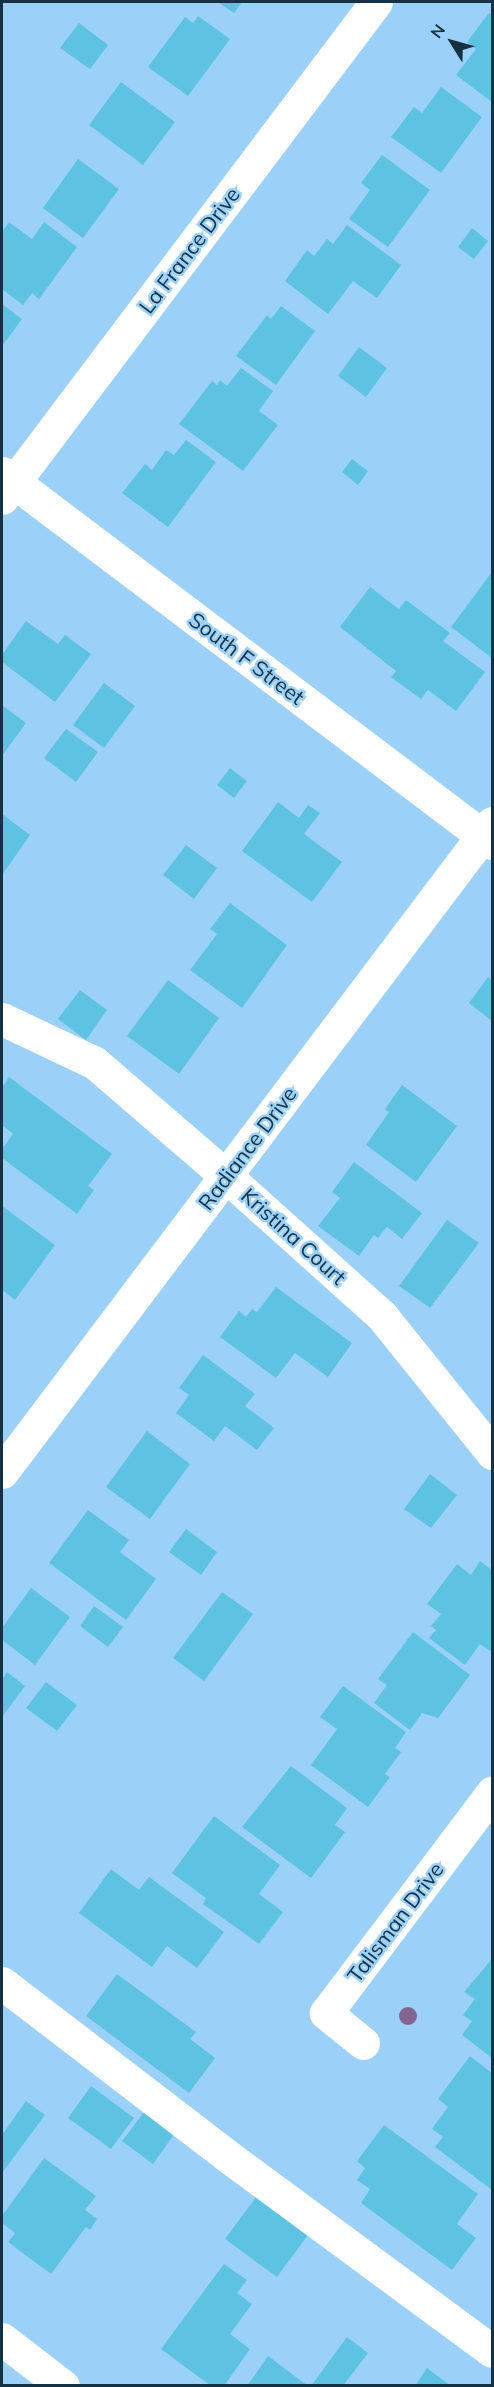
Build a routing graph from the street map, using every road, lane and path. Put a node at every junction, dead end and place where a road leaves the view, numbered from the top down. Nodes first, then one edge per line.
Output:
1 (376, 2) edge
2 (6, 484) edge
3 (489, 834) edge
4 (2, 1019) edge
5 (226, 1176) junction
6 (492, 1453) edge
7 (2, 1472) edge
8 (492, 1793) edge
9 (2, 1983) edge
10 (363, 2043) dead end
11 (2, 2339) edge
12 (492, 2351) edge
13 (63, 2385) edge

1 - 2 street, La France Drive
2 - 3 street, South F Street
3 - 5 street, Radiance Drive
4 - 5 street, Kristina Court
5 - 6 street, Kristina Court
5 - 7 street, Radiance Drive
8 - 10 street, Talisman Drive
9 - 12 street
11 - 13 street

